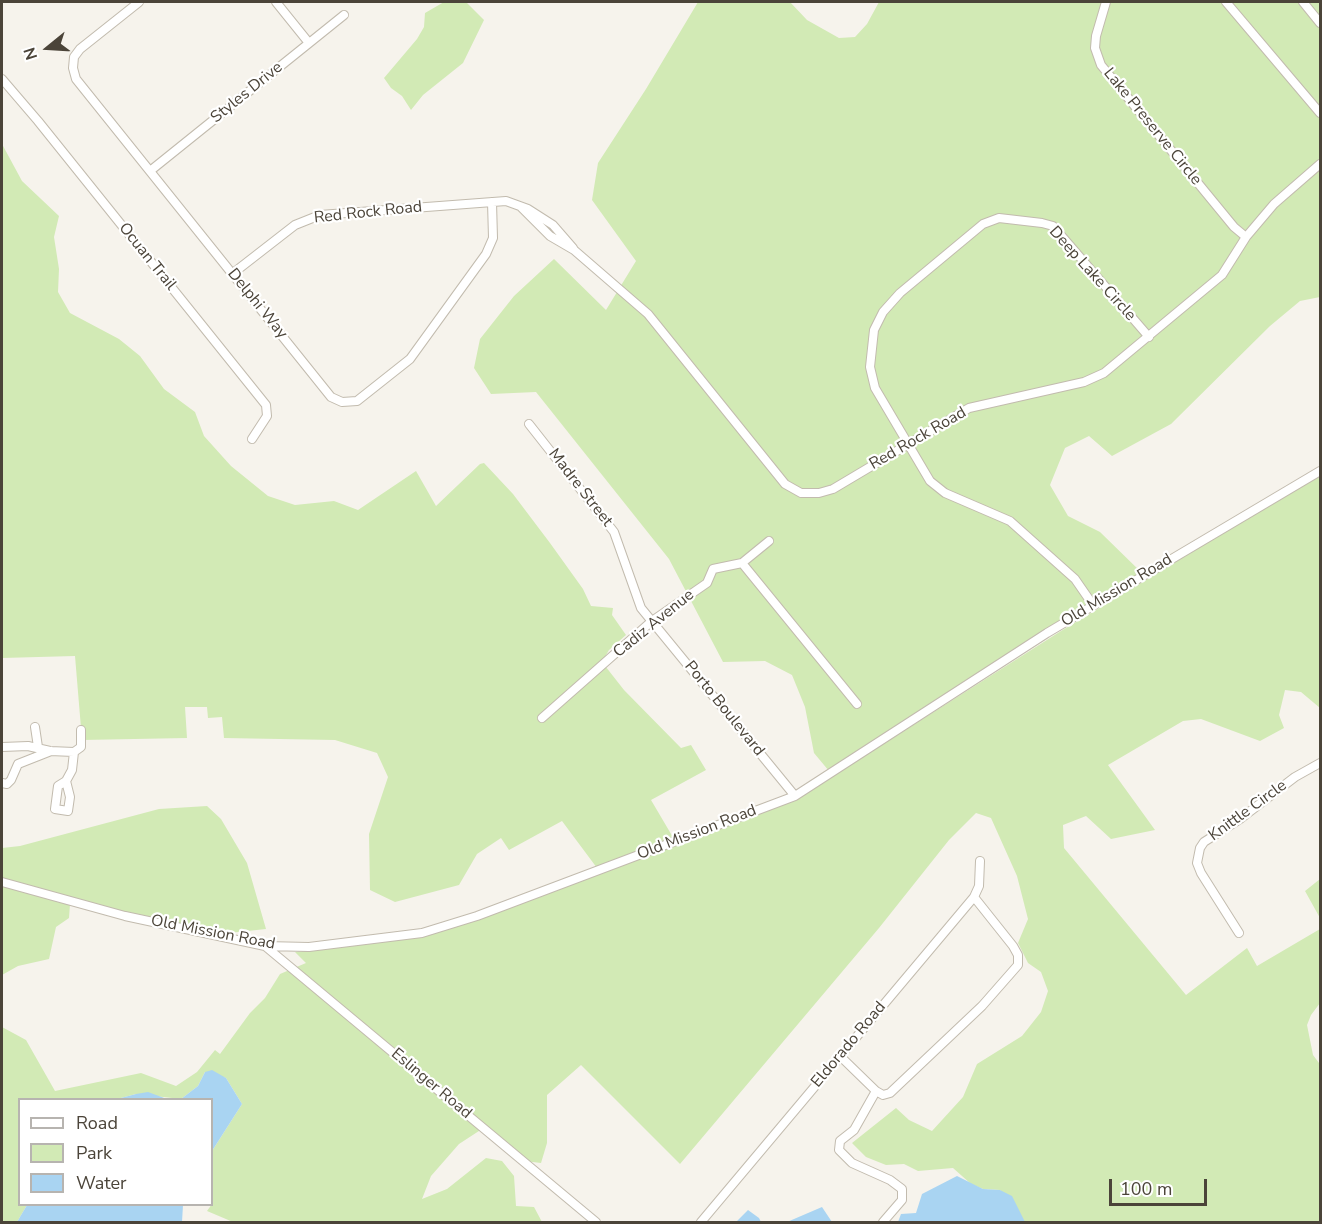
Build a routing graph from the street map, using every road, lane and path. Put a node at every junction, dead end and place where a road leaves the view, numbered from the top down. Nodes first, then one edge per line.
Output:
1 (139, 2) edge
2 (276, 2) edge
3 (1106, 2) edge
4 (1226, 2) edge
5 (1303, 2) edge
6 (344, 15) dead end
7 (1320, 23) edge
8 (309, 43) junction
9 (2, 79) edge
10 (1320, 113) edge
11 (1320, 164) edge
12 (150, 171) junction
13 (492, 202) junction
14 (522, 207) junction
15 (553, 225) junction
16 (545, 231) junction
17 (1246, 237) junction
18 (574, 250) junction
19 (232, 274) junction
20 (1149, 337) junction
21 (529, 424) dead end
22 (252, 440) dead end
23 (907, 444) junction
24 (1320, 471) edge
25 (769, 541) dead end
26 (742, 563) junction
27 (1093, 606) junction
28 (652, 621) junction
29 (857, 704) dead end
30 (542, 718) dead end
31 (35, 727) dead end
32 (81, 730) dead end
33 (2, 747) edge
34 (38, 747) junction
35 (51, 751) junction
36 (74, 752) junction
37 (1320, 763) edge
38 (66, 781) dead end
39 (2, 783) edge
40 (795, 796) junction
41 (980, 861) dead end
42 (2, 882) edge
43 (974, 897) junction
44 (1239, 933) dead end
45 (265, 946) junction
46 (840, 1056) junction
47 (876, 1091) junction
48 (596, 1222) edge
49 (701, 1222) edge
50 (883, 1222) edge

1 - 12 street, Delphi Way
2 - 8 street
3 - 17 street, Lake Preserve Circle
4 - 10 street
5 - 7 street
6 - 8 street, Styles Drive
8 - 12 street, Styles Drive
9 - 22 street, Ocuan Trail
11 - 17 street, Red Rock Road
12 - 19 street, Delphi Way
13 - 14 street, Red Rock Road
13 - 19 street, Red Rock Road
13 - 19 street, Delphi Way
14 - 15 street, Red Rock Road
14 - 16 street, Red Rock Road
15 - 16 street
15 - 18 street, Red Rock Road
16 - 18 street, Red Rock Road
17 - 20 street, Red Rock Road
18 - 23 street, Red Rock Road
20 - 23 street, Red Rock Road
20 - 23 street, Deep Lake Circle
21 - 28 street, Madre Street
23 - 27 street, Deep Lake Circle
24 - 27 street, Old Mission Road
25 - 26 street, Cadiz Avenue
26 - 28 street, Cadiz Avenue
26 - 29 street
27 - 40 street, Old Mission Road
28 - 30 street, Cadiz Avenue
28 - 40 street, Porto Boulevard
31 - 34 street
32 - 36 street
33 - 34 street
34 - 35 street
35 - 36 street
35 - 39 street
36 - 38 street
37 - 44 street, Knittle Circle
40 - 45 street, Old Mission Road
41 - 43 street, Eldorado Road
42 - 45 street, Old Mission Road
43 - 46 street, Eldorado Road
43 - 47 street
45 - 48 street, Eslinger Road
46 - 47 street
46 - 49 street, Eldorado Road
47 - 50 street

